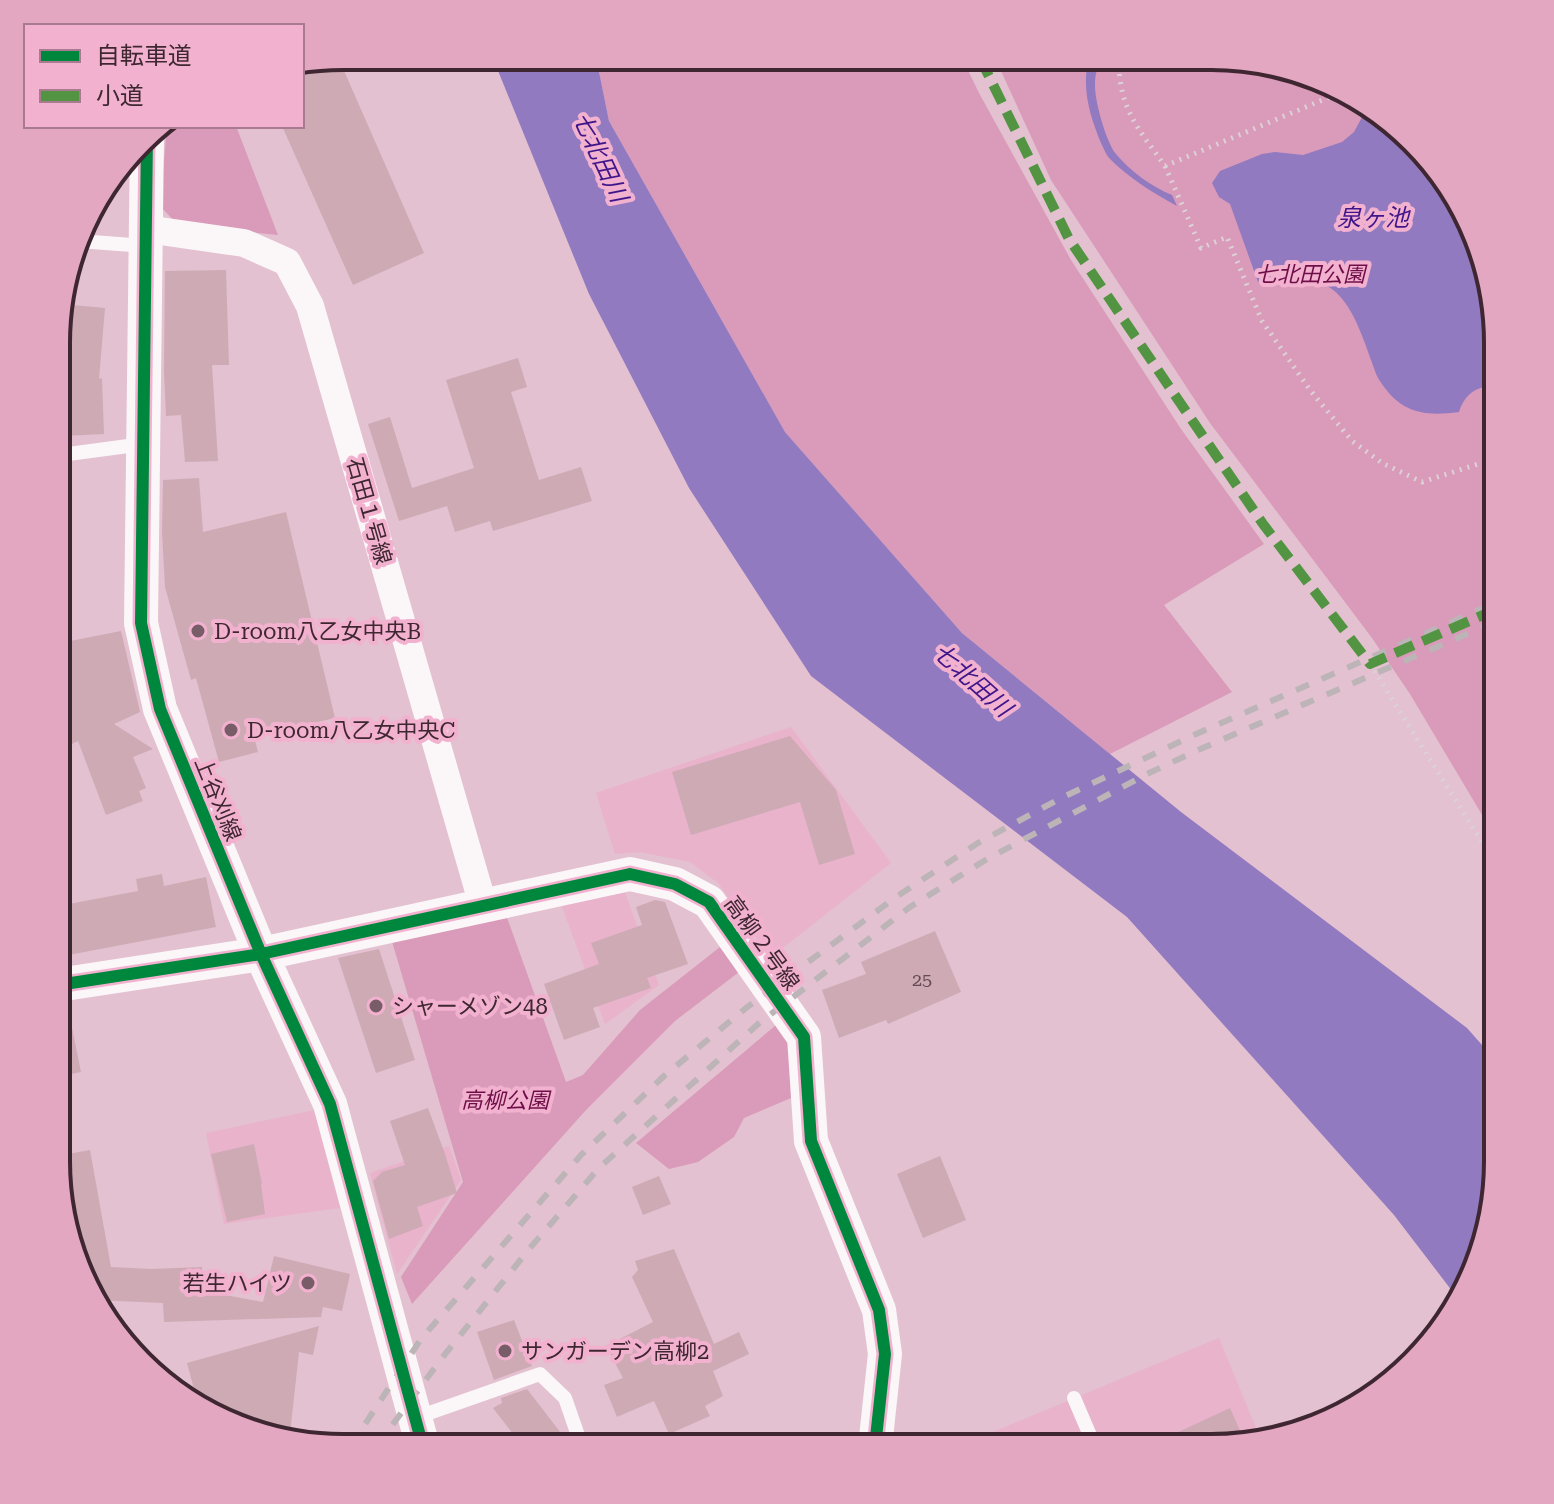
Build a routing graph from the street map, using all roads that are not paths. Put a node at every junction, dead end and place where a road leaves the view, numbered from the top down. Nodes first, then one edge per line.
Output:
1 (147, 154) edge
2 (146, 238) junction
3 (90, 241) edge
4 (143, 444) junction
5 (70, 454) edge
6 (483, 905) junction
7 (261, 954) junction
8 (71, 983) edge
9 (1074, 1398) dead end
10 (419, 1433) edge
11 (577, 1433) edge
12 (877, 1433) edge
13 (1089, 1433) edge

1 - 2 street, 上谷刈線
2 - 3 lane
2 - 4 street, 上谷刈線
2 - 6 street, 石田１号線
4 - 5 lane
4 - 7 street, 上谷刈線
6 - 7 street, 高柳２号線
6 - 12 street, 高柳２号線
7 - 8 street, 高柳２号線
7 - 10 street, 上谷刈線
9 - 13 lane
10 - 11 lane

